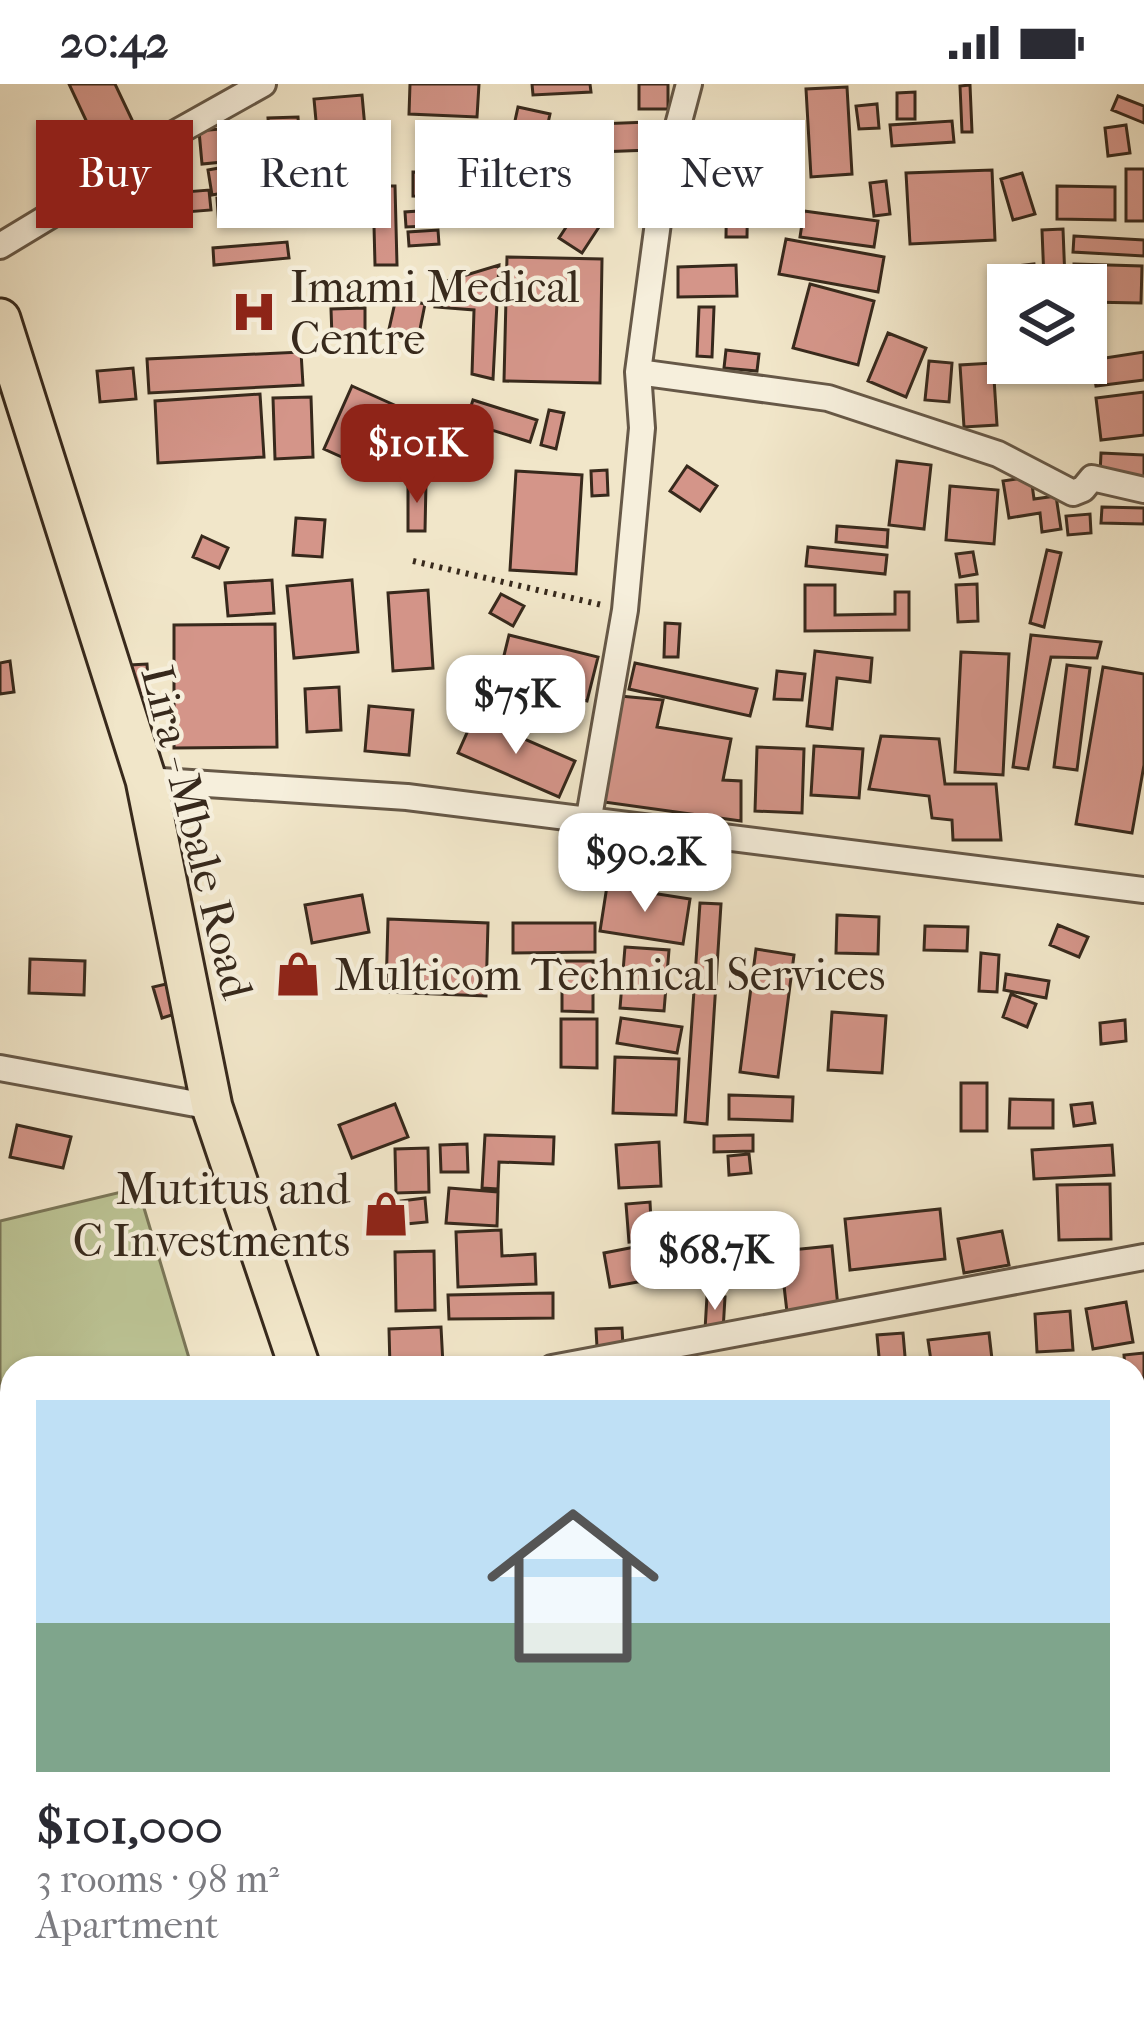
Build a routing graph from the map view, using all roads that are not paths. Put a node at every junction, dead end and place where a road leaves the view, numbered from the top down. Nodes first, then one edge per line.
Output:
1 (263, 84) edge
2 (689, 84) edge
3 (0, 246) edge
4 (0, 319) edge
5 (638, 372) junction
6 (1144, 490) edge
7 (146, 780) junction
8 (589, 817) junction
9 (1144, 890) edge
10 (0, 1068) edge
11 (212, 1107) junction
12 (1144, 1257) edge
13 (296, 1356) edge
14 (616, 1356) edge

1 - 3 street
2 - 5 street
4 - 7 main road, Lira - Mbale Road
5 - 6 street
5 - 8 street
7 - 8 street
7 - 11 main road, Lira - Mbale Road
8 - 9 street
10 - 11 street
11 - 13 main road, Lira - Mbale Road
12 - 14 street

